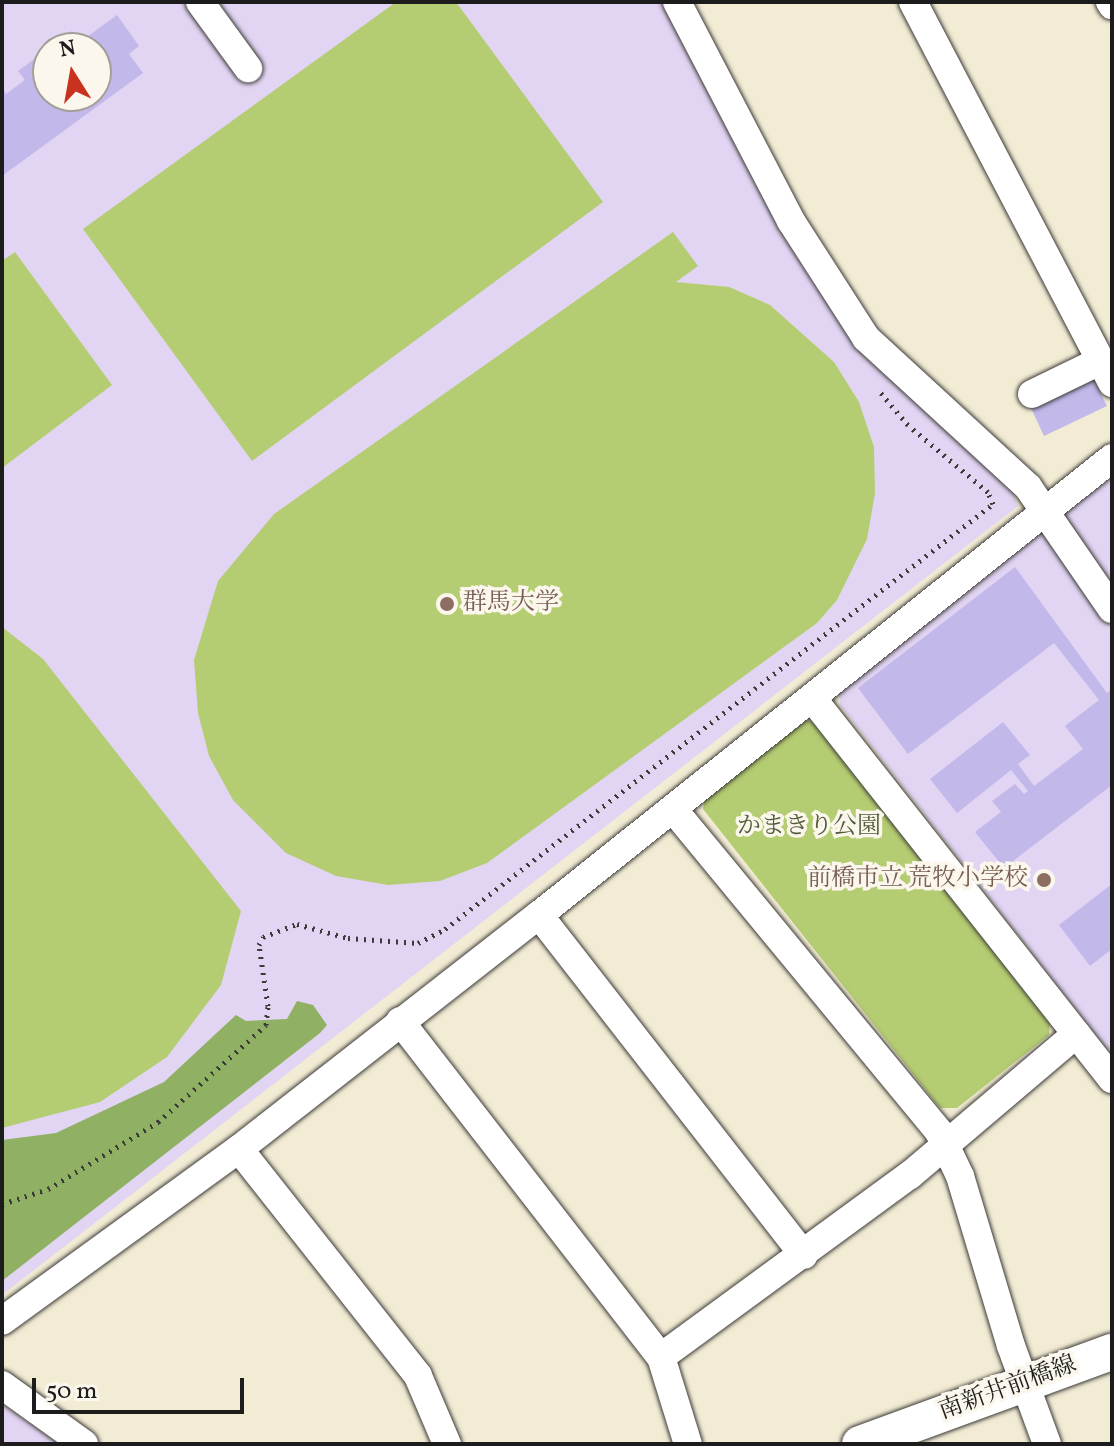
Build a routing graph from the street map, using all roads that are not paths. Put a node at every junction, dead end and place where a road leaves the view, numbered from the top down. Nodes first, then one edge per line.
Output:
1 (200, 2) edge
2 (677, 2) edge
3 (913, 2) edge
4 (248, 68) dead end
5 (1105, 372) edge
6 (1032, 394) dead end
7 (1112, 458) edge
8 (1044, 509) junction
9 (1112, 609) edge
10 (812, 698) junction
11 (673, 809) junction
12 (539, 915) junction
13 (400, 1021) junction
14 (1076, 1034) junction
15 (1112, 1079) edge
16 (947, 1146) junction
17 (239, 1149) junction
18 (804, 1255) junction
19 (2, 1321) edge
20 (1112, 1352) edge
21 (661, 1357) junction
22 (1023, 1382) junction
23 (2, 1385) edge
24 (84, 1444) edge
25 (447, 1444) edge
26 (688, 1444) edge
27 (860, 1444) edge
28 (1047, 1444) edge

1 - 4 street
2 - 8 street
3 - 5 street
5 - 6 street
7 - 8 street
8 - 9 street
8 - 10 street
10 - 11 street
10 - 14 street
11 - 12 street
11 - 16 street
12 - 13 street
12 - 18 street
13 - 17 street
13 - 21 street
14 - 15 street
14 - 16 street
16 - 18 street
16 - 22 street
17 - 19 street
17 - 25 street
18 - 21 street
20 - 22 main road, 南新井前橋線
21 - 26 street
22 - 27 main road, 南新井前橋線
22 - 28 street
23 - 24 street

